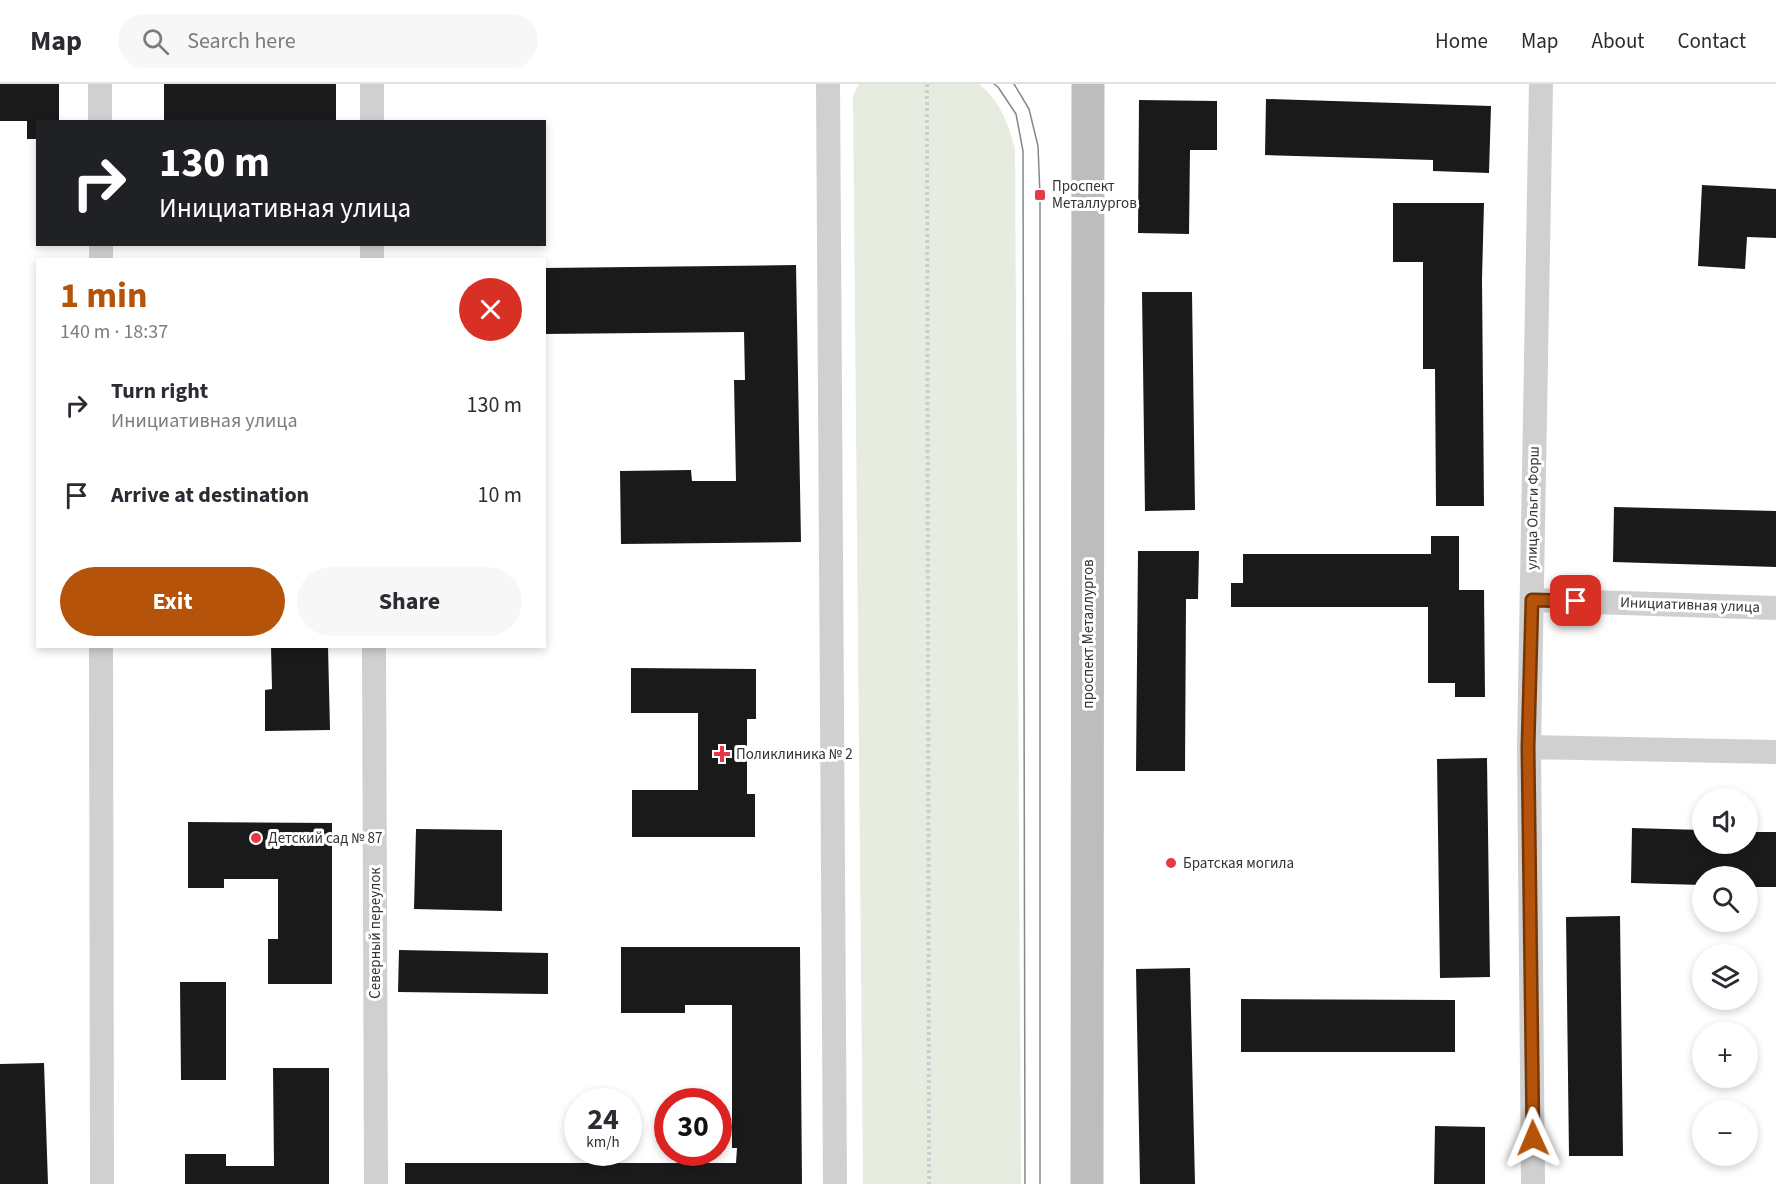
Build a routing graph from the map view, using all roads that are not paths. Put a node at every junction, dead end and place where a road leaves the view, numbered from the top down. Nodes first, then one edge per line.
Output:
1 (100, 84) edge
2 (372, 84) edge
3 (828, 84) edge
4 (1088, 84) edge
5 (1541, 84) edge
6 (100, 120) edge
7 (372, 120) edge
8 (1532, 600) junction
9 (1776, 608) edge
10 (101, 648) edge
11 (374, 648) edge
12 (1528, 747) junction
13 (1776, 752) edge
14 (102, 1184) edge
15 (376, 1184) edge
16 (836, 1184) edge
17 (1087, 1184) edge
18 (1533, 1184) edge

1 - 6 street
2 - 7 street
3 - 16 street
4 - 17 main road, проспект Металлургов
5 - 8 street, улица Ольги Форш
8 - 9 street, Инициативная улица
8 - 12 street, улица Ольги Форш
10 - 14 street
11 - 15 street, Северный переулок
12 - 13 street
12 - 18 street, улица Ольги Форш

